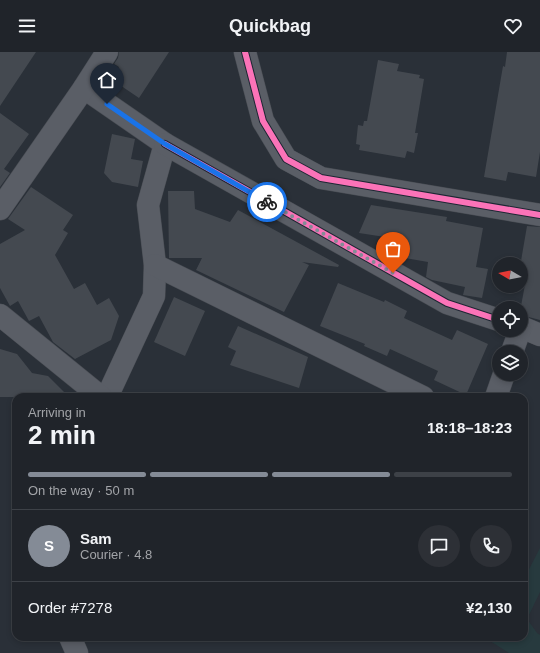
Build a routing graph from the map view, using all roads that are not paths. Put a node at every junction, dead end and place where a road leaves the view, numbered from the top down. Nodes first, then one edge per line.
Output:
1 (107, 52) edge
2 (245, 52) edge
3 (84, 88) junction
4 (165, 144) junction
5 (0, 209) edge
6 (540, 215) edge
7 (155, 266) junction
8 (0, 315) edge
9 (492, 318) edge
10 (528, 331) edge
11 (540, 335) edge
12 (502, 381) edge
13 (96, 393) edge
14 (109, 393) edge
15 (415, 393) edge
16 (497, 393) edge
17 (72, 641) edge
18 (77, 653) edge

1 - 3 street
2 - 6 street
3 - 4 street
3 - 5 street
4 - 7 street
4 - 9 street
7 - 14 street
7 - 15 street
8 - 13 street
10 - 11 street
12 - 16 street
17 - 18 street

